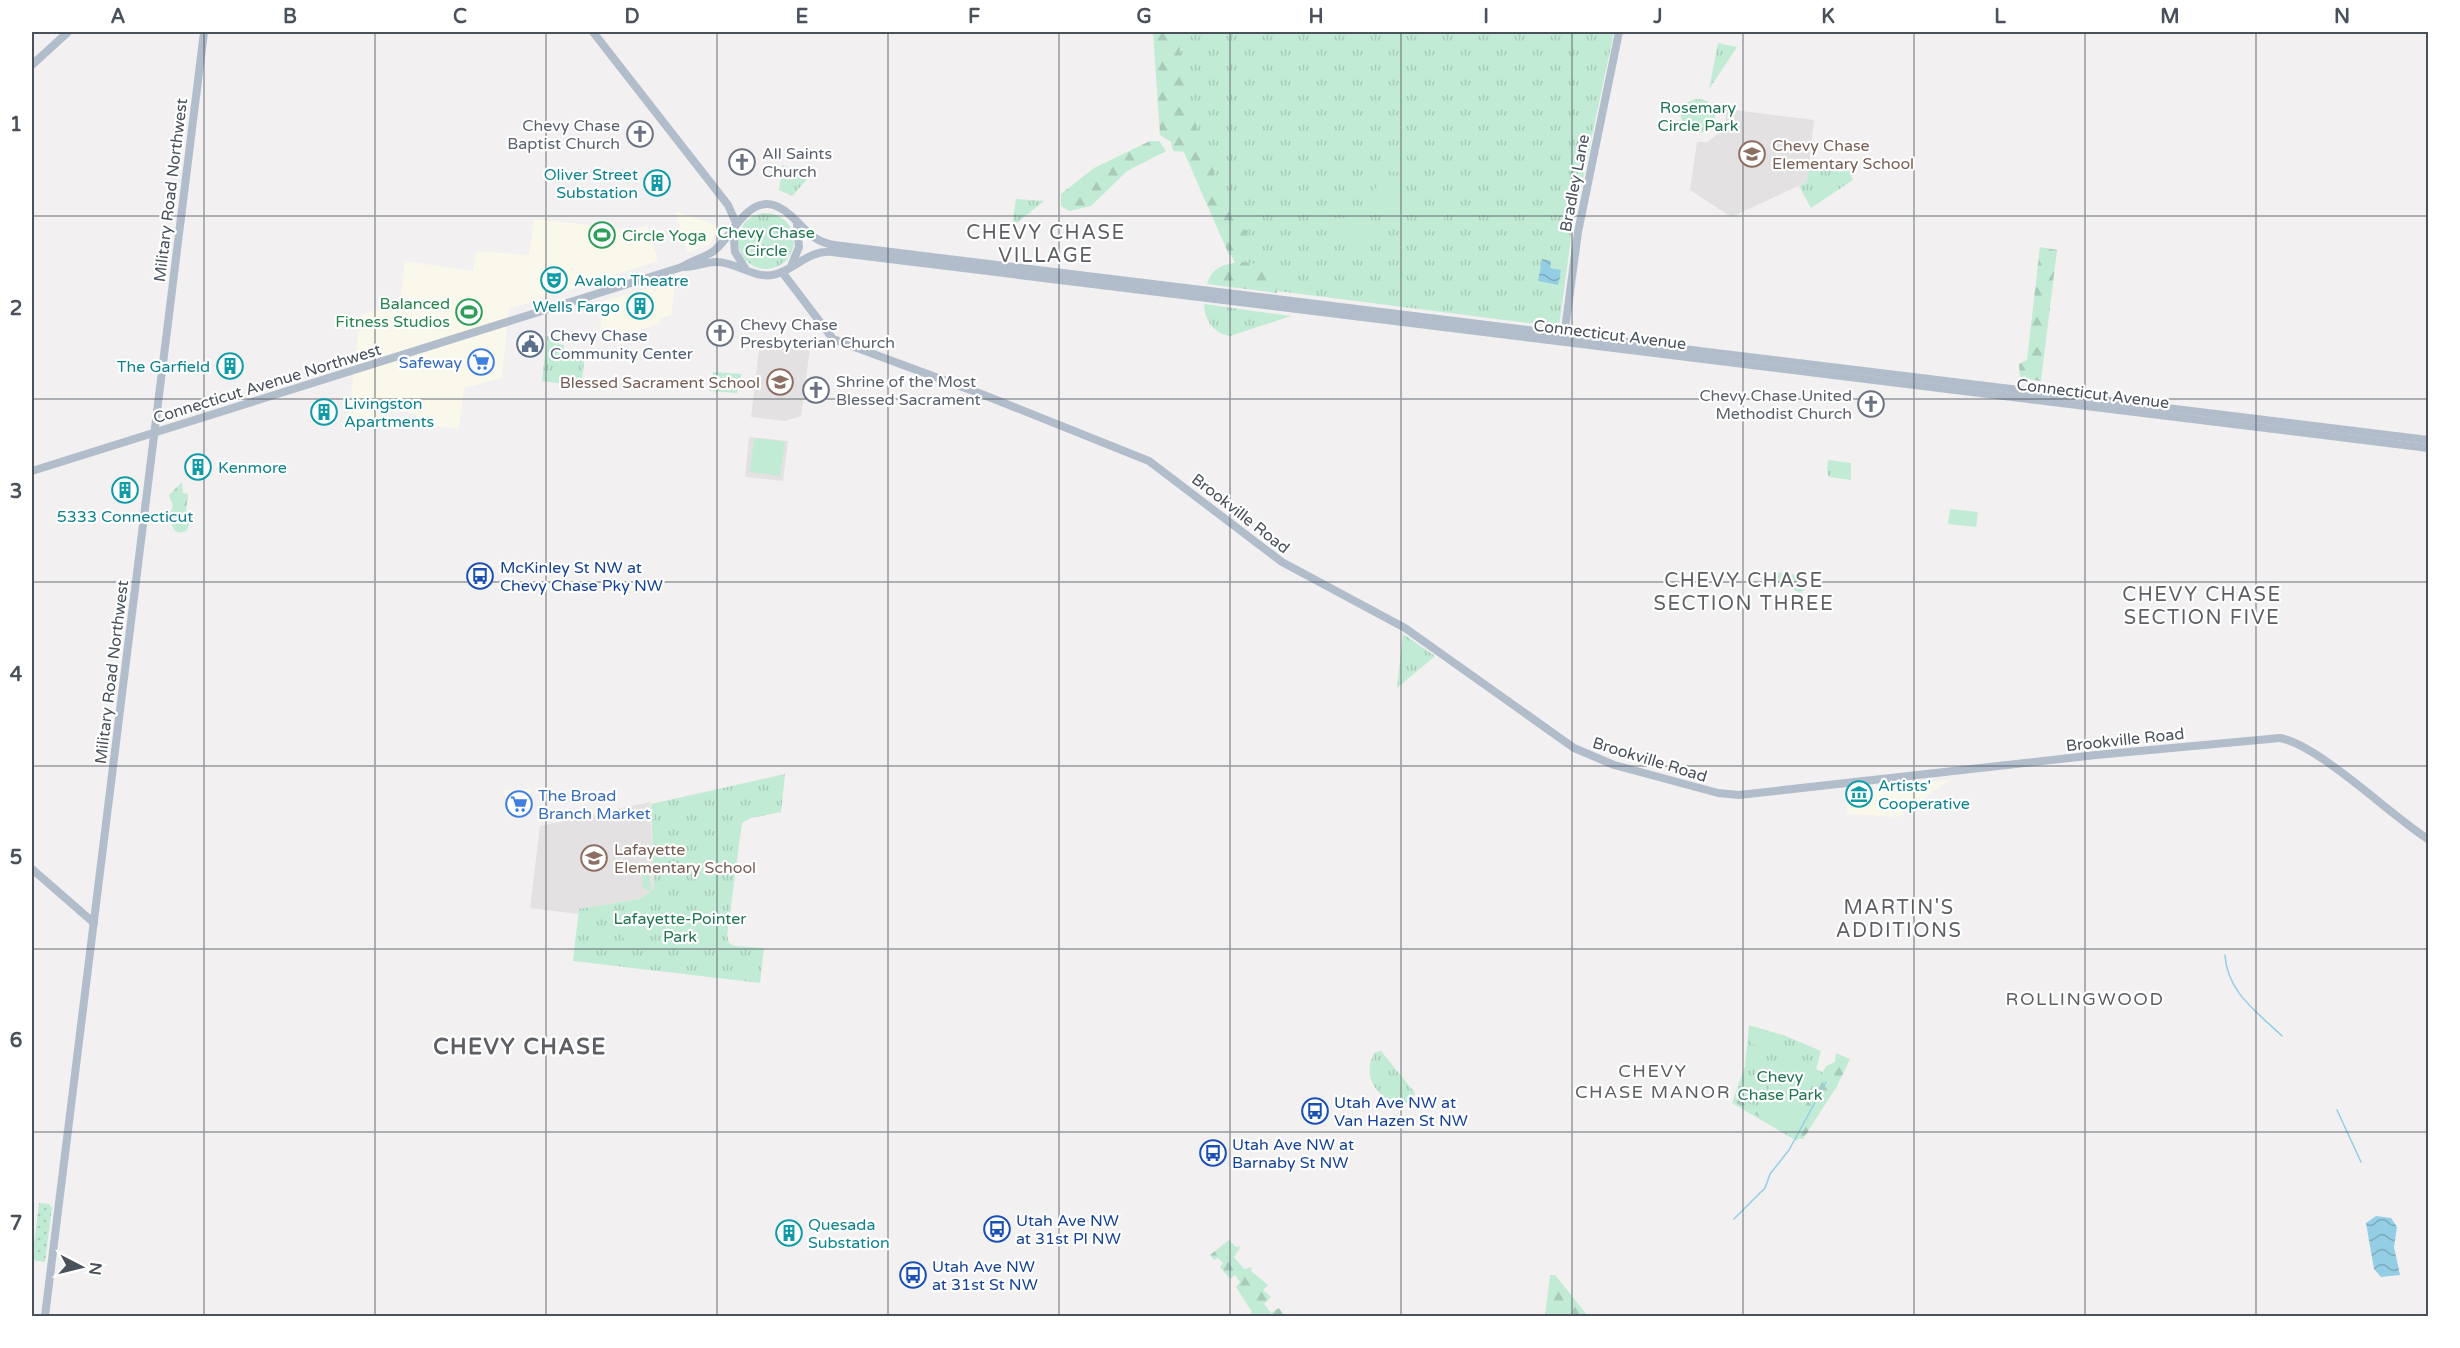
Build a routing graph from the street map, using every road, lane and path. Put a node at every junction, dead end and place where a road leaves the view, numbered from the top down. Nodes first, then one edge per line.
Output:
1 (68, 32) edge
2 (204, 32) edge
3 (593, 32) edge
4 (1619, 32) edge
5 (32, 65) edge
6 (728, 205) junction
7 (749, 210) junction
8 (797, 222) junction
9 (734, 226) junction
10 (792, 265) junction
11 (682, 267) junction
12 (746, 269) junction
13 (782, 272) junction
14 (1564, 338) junction
15 (154, 433) junction
16 (2428, 440) edge
17 (2428, 448) edge
18 (32, 471) edge
19 (2428, 839) edge
20 (32, 869) edge
21 (94, 923) junction
22 (45, 1317) edge

1 - 5 main road
2 - 15 main road, Military Road Northwest
3 - 6 main road
4 - 14 main road, Bradley Lane
6 - 7 main road
6 - 9 main road
7 - 8 main road
7 - 9 main road
8 - 10 main road
8 - 14 main road, Connecticut Avenue
9 - 11 main road, Connecticut Avenue Northwest
9 - 12 main road
10 - 13 main road
10 - 14 main road, Connecticut Avenue
11 - 12 main road, Connecticut Avenue Northwest
11 - 15 main road, Connecticut Avenue Northwest
12 - 13 main road
13 - 19 main road, Brookville Road
14 - 16 main road, Connecticut Avenue
14 - 17 main road, Connecticut Avenue
15 - 18 main road, Connecticut Avenue Northwest
15 - 21 main road, Military Road Northwest
20 - 21 main road
21 - 22 main road, Military Road Northwest

